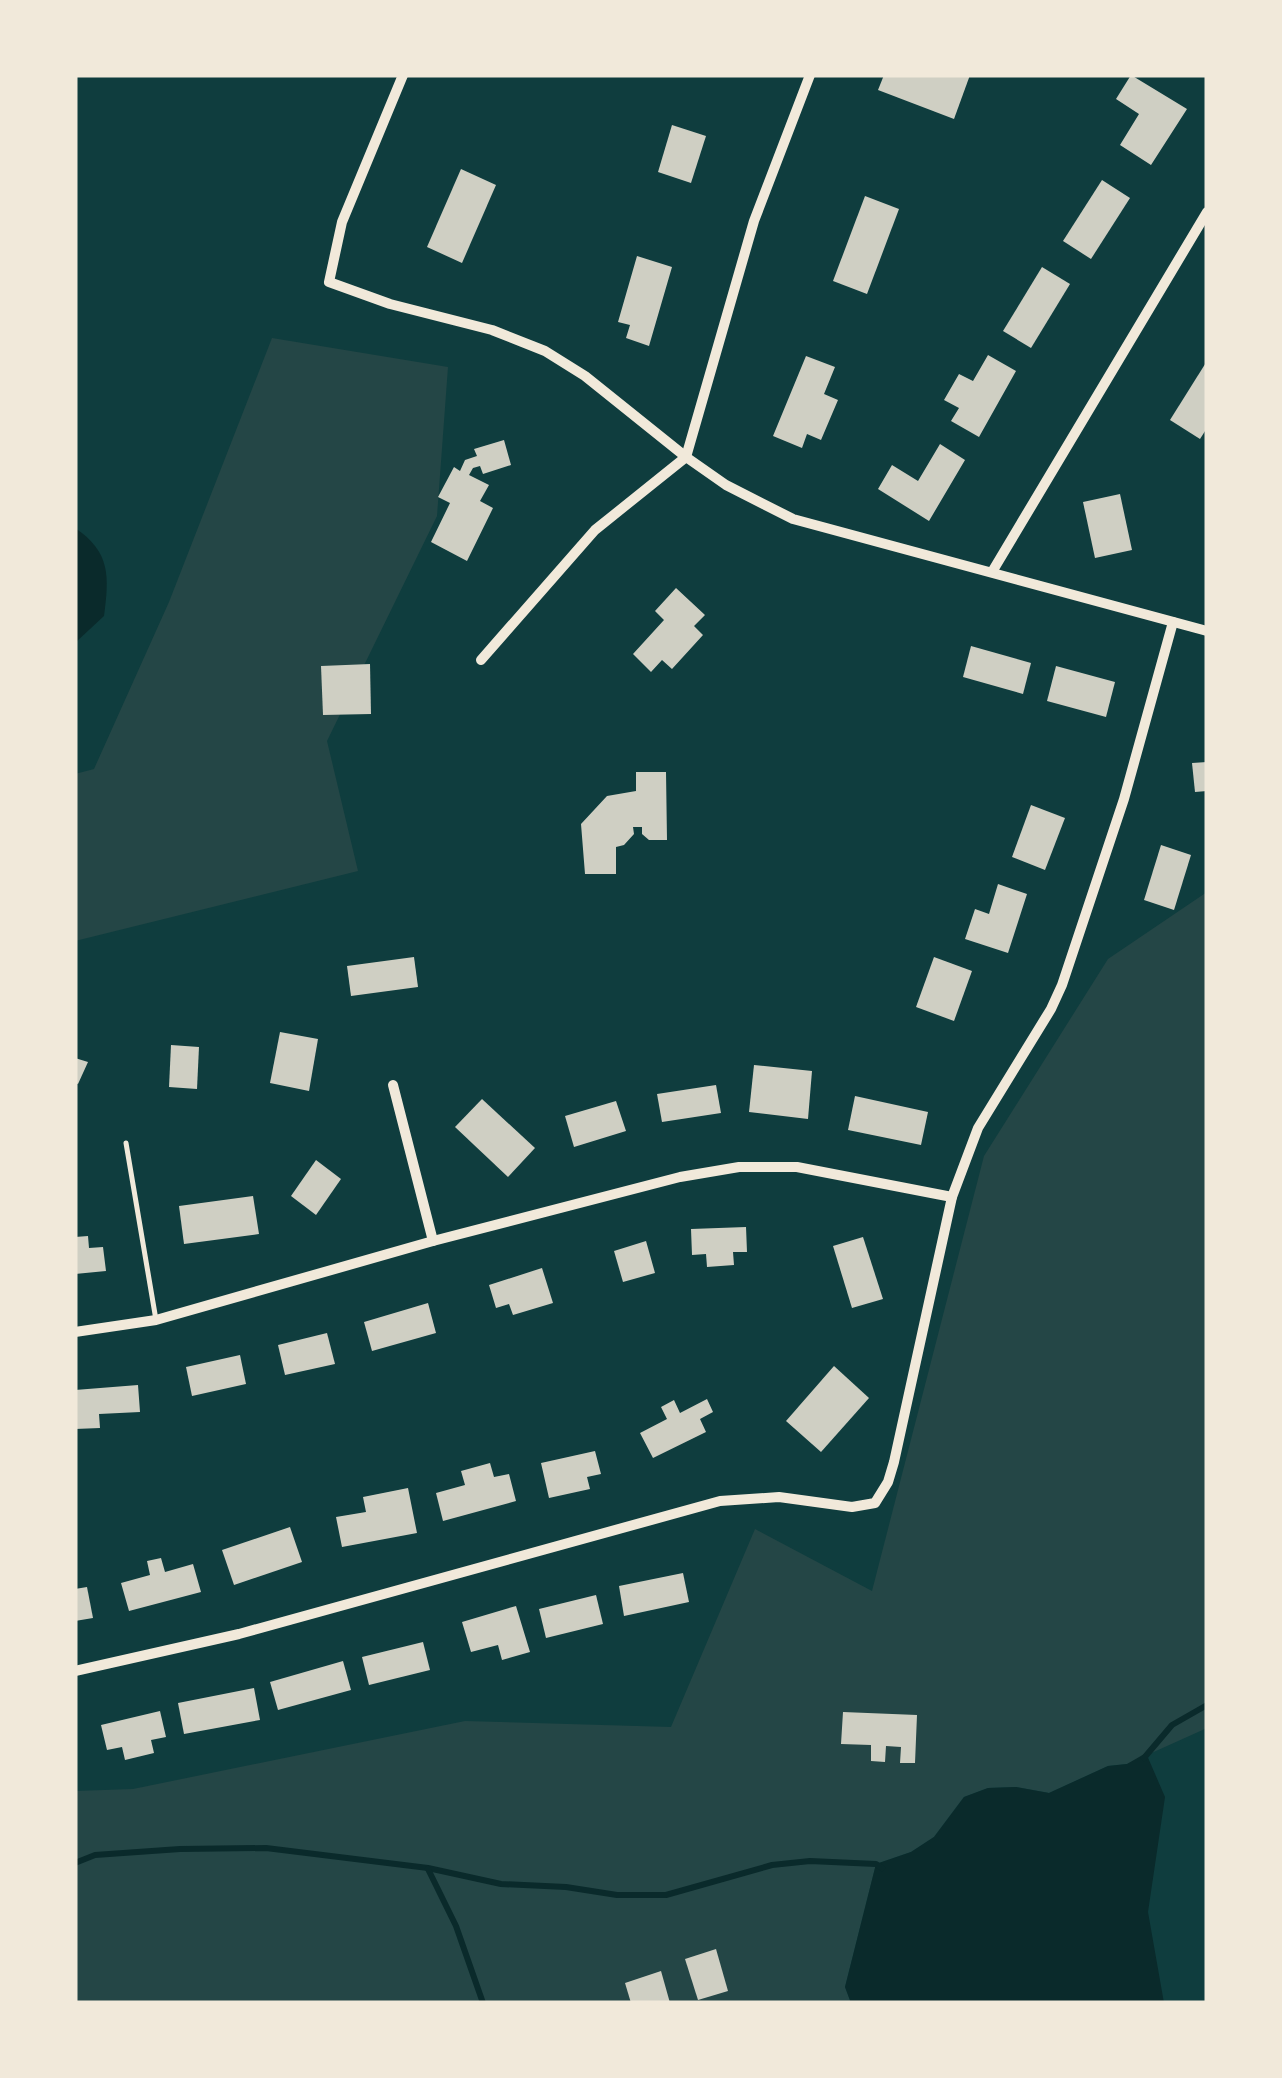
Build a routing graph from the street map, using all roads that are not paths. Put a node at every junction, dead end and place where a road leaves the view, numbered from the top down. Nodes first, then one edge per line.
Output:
1 (403, 75) edge
2 (810, 75) edge
3 (1207, 212) edge
4 (686, 457) junction
5 (992, 572) junction
6 (1172, 622) junction
7 (1207, 631) edge
8 (480, 660) dead end
9 (394, 1085) dead end
10 (126, 1143) dead end
11 (952, 1197) junction
12 (433, 1240) junction
13 (156, 1320) junction
14 (75, 1332) edge
15 (75, 1671) edge

1 - 4 street
2 - 4 street
3 - 5 street
4 - 5 street
4 - 8 street
5 - 6 street
6 - 7 street
6 - 11 street
9 - 12 street
10 - 13 lane
11 - 12 street
11 - 15 street
12 - 13 street
13 - 14 street

